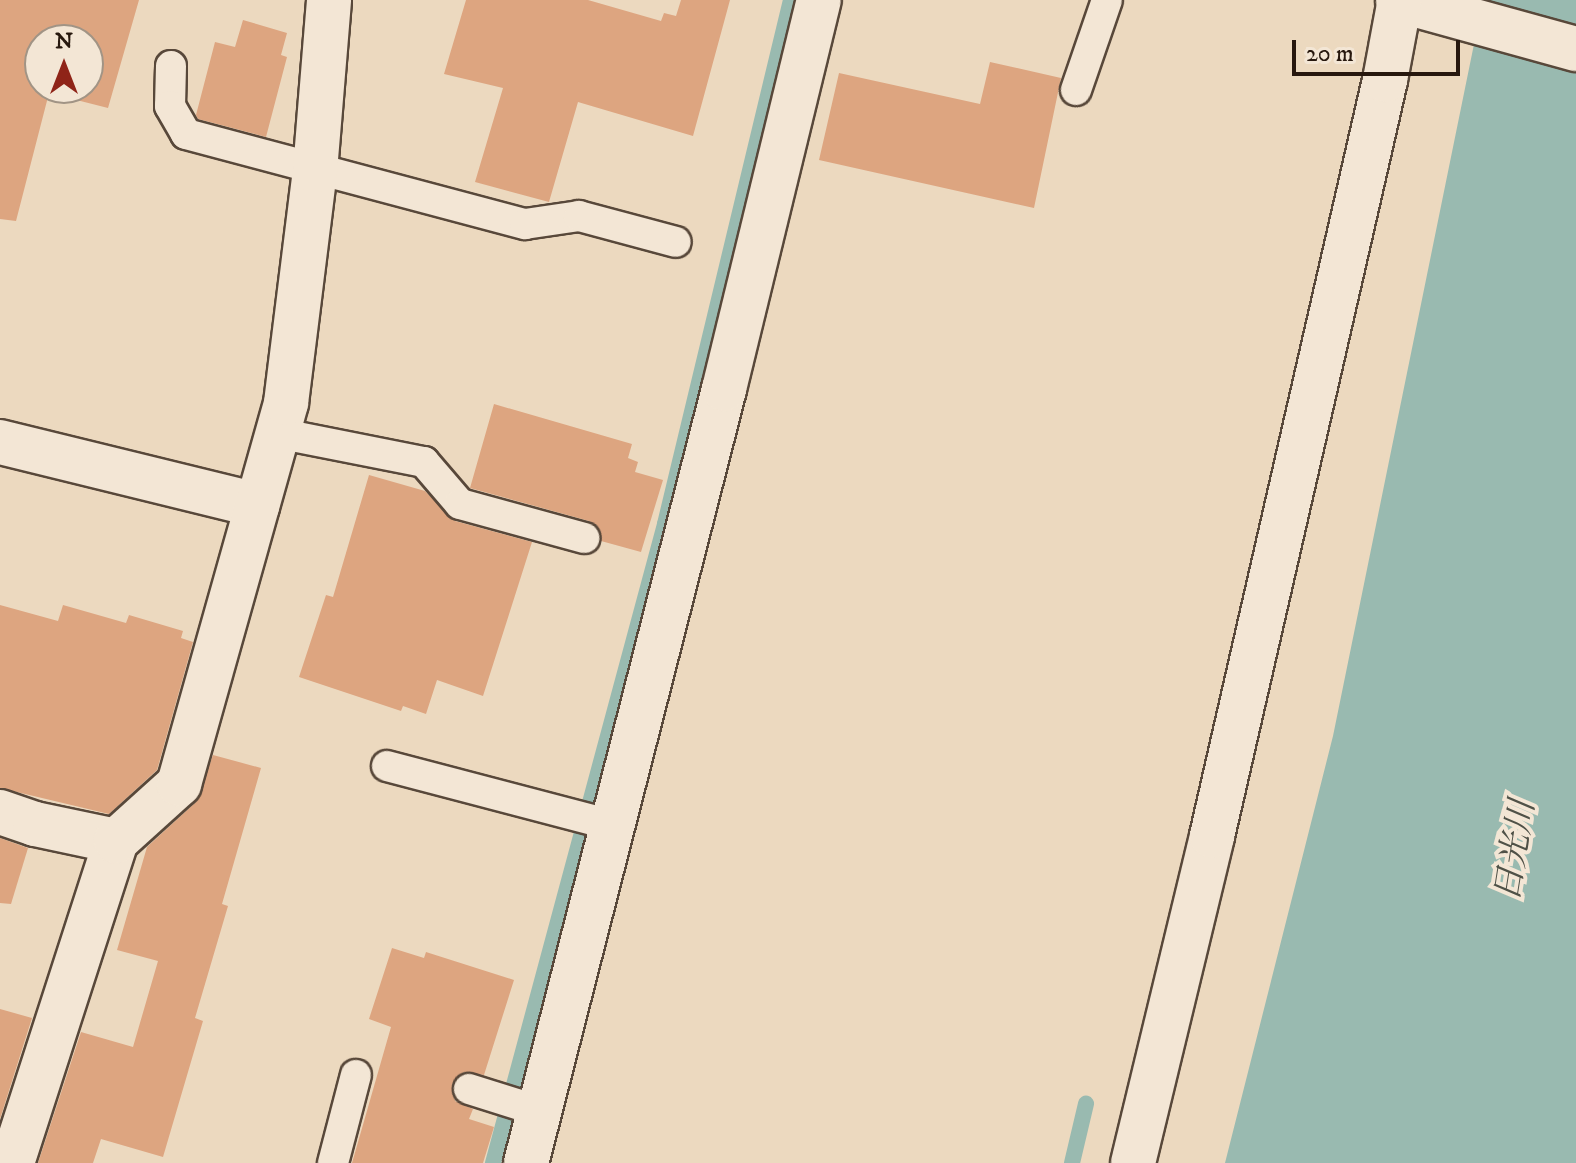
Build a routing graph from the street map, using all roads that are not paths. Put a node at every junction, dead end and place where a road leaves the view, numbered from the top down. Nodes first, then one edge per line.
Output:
1 (329, 0) edge
2 (819, 0) edge
3 (1107, 0) edge
4 (1404, 2) edge
5 (1576, 49) edge
6 (171, 66) dead end
7 (1076, 90) dead end
8 (315, 171) junction
9 (676, 242) dead end
10 (277, 433) junction
11 (0, 442) edge
12 (257, 505) junction
13 (584, 538) dead end
14 (387, 766) dead end
15 (0, 812) edge
16 (595, 821) junction
17 (116, 841) junction
18 (356, 1075) dead end
19 (12, 1163) edge
20 (333, 1163) edge
21 (526, 1163) edge
22 (1133, 1163) edge

1 - 8 street
2 - 16 street
3 - 7 lane
4 - 5 street
4 - 22 street
6 - 8 lane
8 - 9 lane
8 - 10 street
10 - 12 street
10 - 13 lane
11 - 12 street
12 - 17 street
14 - 16 lane
15 - 17 street
16 - 21 street
17 - 19 street
18 - 20 lane

